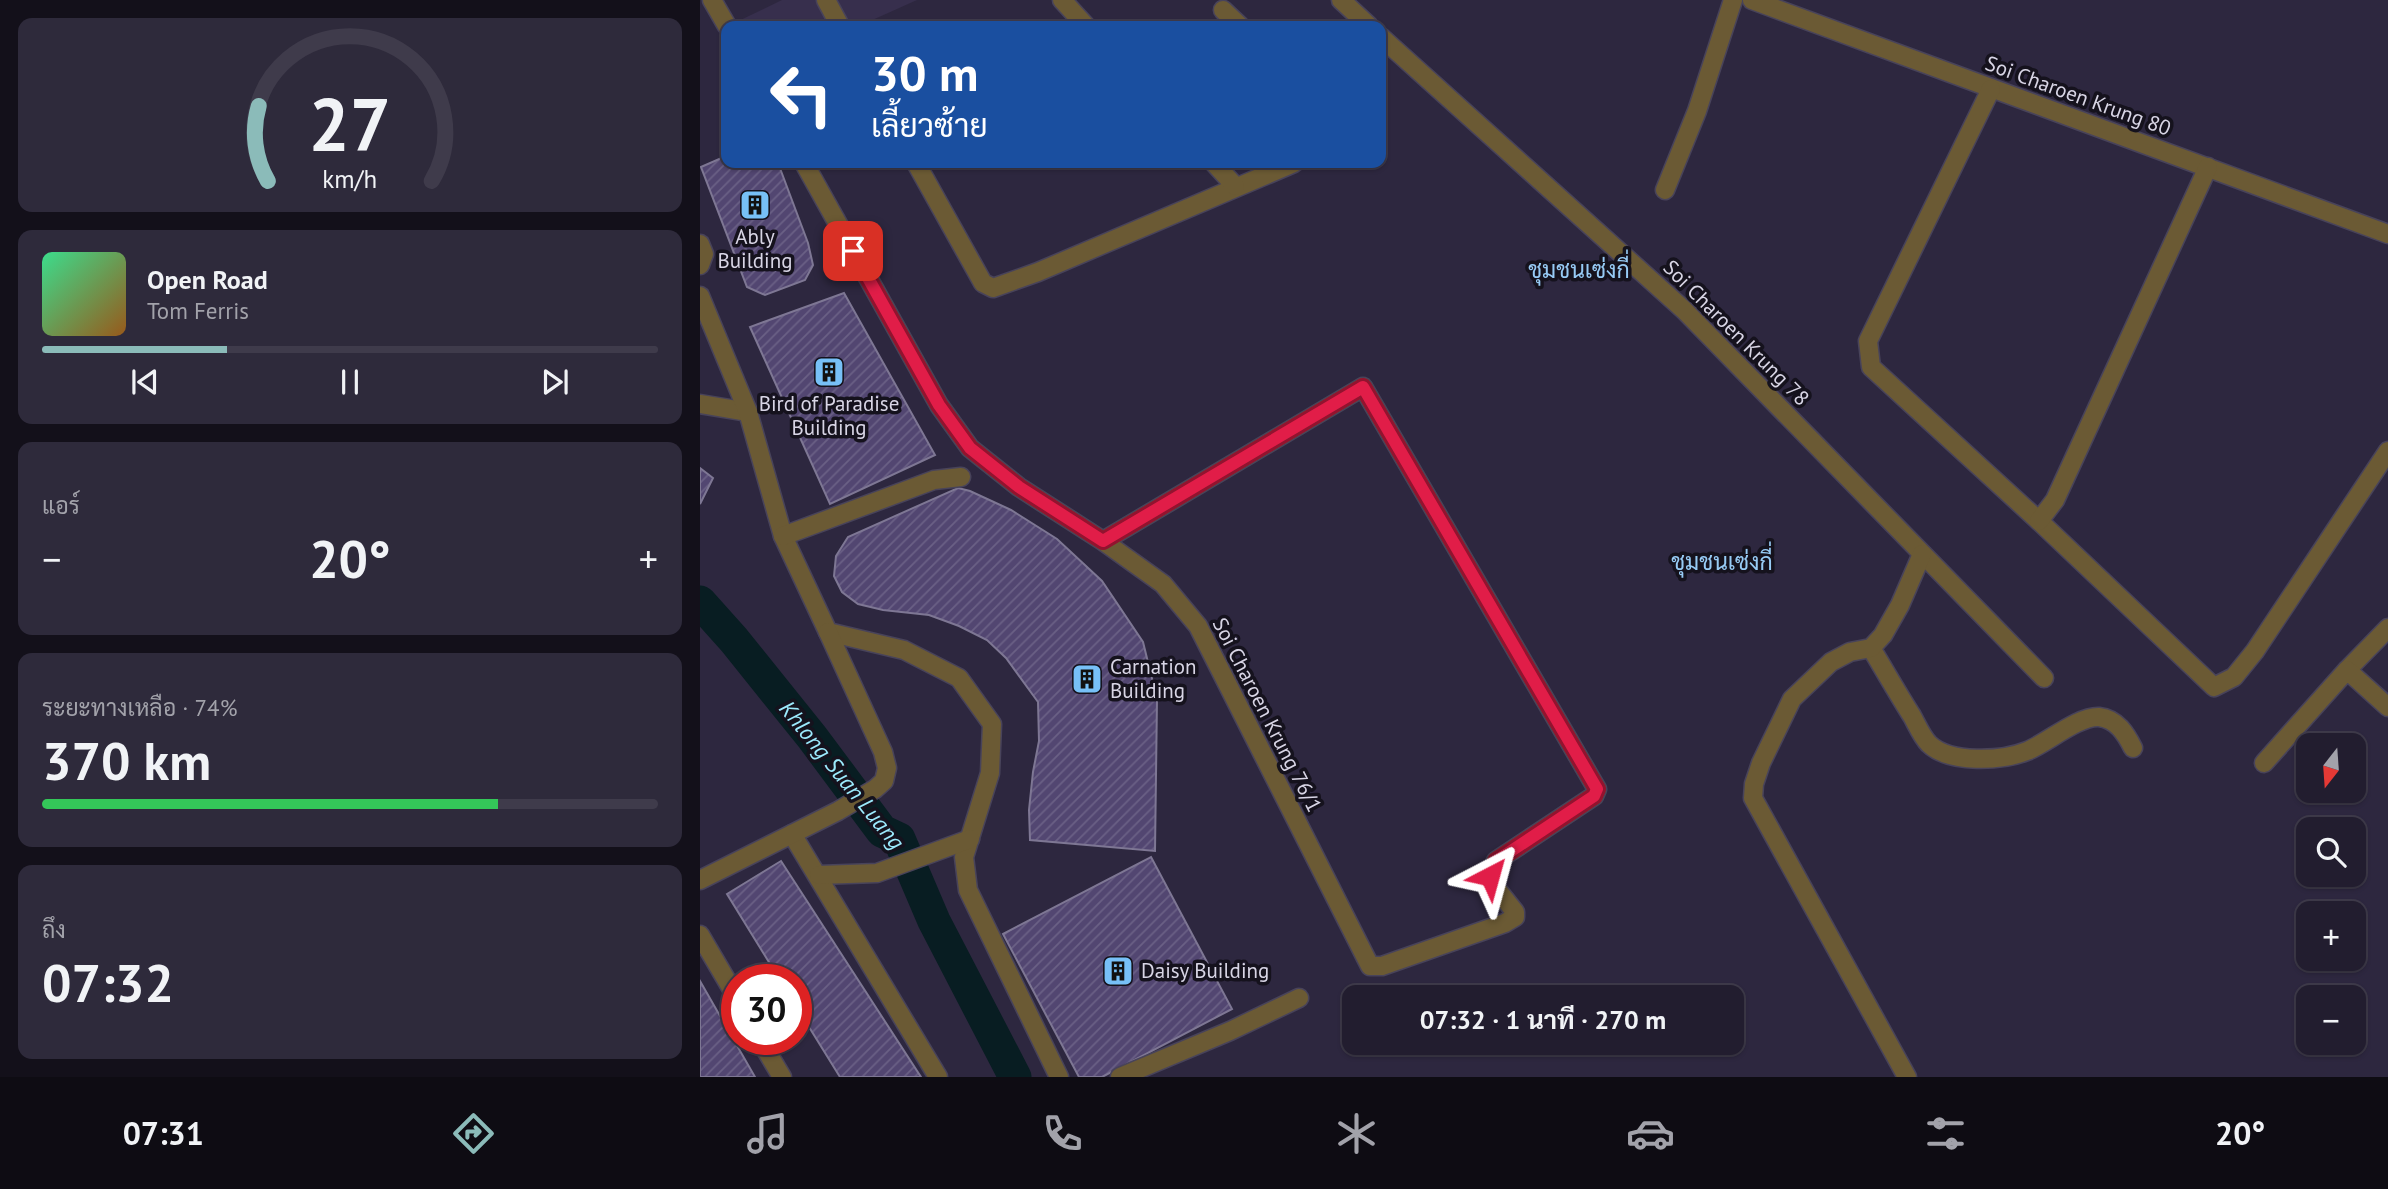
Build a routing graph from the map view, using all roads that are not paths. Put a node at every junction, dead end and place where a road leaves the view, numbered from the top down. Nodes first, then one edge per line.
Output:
1 (712, 0) edge
2 (826, 0) edge
3 (1062, 0) edge
4 (1341, 0) edge
5 (1733, 0) edge
6 (1752, 0) edge
7 (1223, 10) dead end
8 (724, 21) edge
9 (837, 21) edge
10 (1082, 21) edge
11 (1235, 21) edge
12 (1364, 21) edge
13 (1386, 42) edge
14 (1991, 89) junction
15 (2208, 167) junction
16 (807, 168) edge
17 (919, 168) edge
18 (1219, 168) edge
19 (1281, 168) edge
20 (1236, 186) junction
21 (1665, 190) dead end
22 (2388, 234) edge
23 (700, 244) edge
24 (700, 265) edge
25 (700, 296) edge
26 (700, 404) edge
27 (748, 412) junction
28 (2388, 451) edge
29 (961, 477) dead end
30 (2039, 521) junction
31 (783, 536) junction
32 (1103, 541) junction
33 (1922, 554) junction
34 (2388, 628) edge
35 (828, 632) junction
36 (1871, 648) junction
37 (2347, 670) junction
38 (2044, 678) dead end
39 (2388, 707) edge
40 (2133, 748) dead end
41 (2264, 763) dead end
42 (792, 834) junction
43 (970, 839) junction
44 (819, 875) junction
45 (700, 880) edge
46 (700, 935) edge
47 (721, 971) edge
48 (1300, 998) dead end
49 (770, 1055) edge
50 (782, 1077) edge
51 (938, 1077) edge
52 (1059, 1077) edge
53 (1120, 1077) edge
54 (1906, 1077) edge

1 - 8 street
2 - 9 street
3 - 10 street
4 - 12 street
5 - 21 street
6 - 14 street, Soi Charoen Krung 80
7 - 11 street
13 - 33 street, Soi Charoen Krung 78
14 - 15 street, Soi Charoen Krung 80
14 - 30 street
15 - 22 street, Soi Charoen Krung 80
15 - 30 street
16 - 32 street, Soi Charoen Krung 76/1
17 - 20 street
18 - 20 street
19 - 20 street
23 - 24 street
25 - 27 street
26 - 27 street
27 - 31 street
28 - 30 street
29 - 31 street
31 - 35 street
32 - 32 street, Soi Charoen Krung 76/1
33 - 36 street
33 - 38 street, Soi Charoen Krung 78
34 - 37 street
35 - 42 street
35 - 43 street
36 - 40 street
36 - 54 street
37 - 39 street
37 - 41 street
42 - 44 street
42 - 45 street
43 - 44 street
43 - 52 street
44 - 51 street
46 - 47 street
48 - 53 street
49 - 50 street

